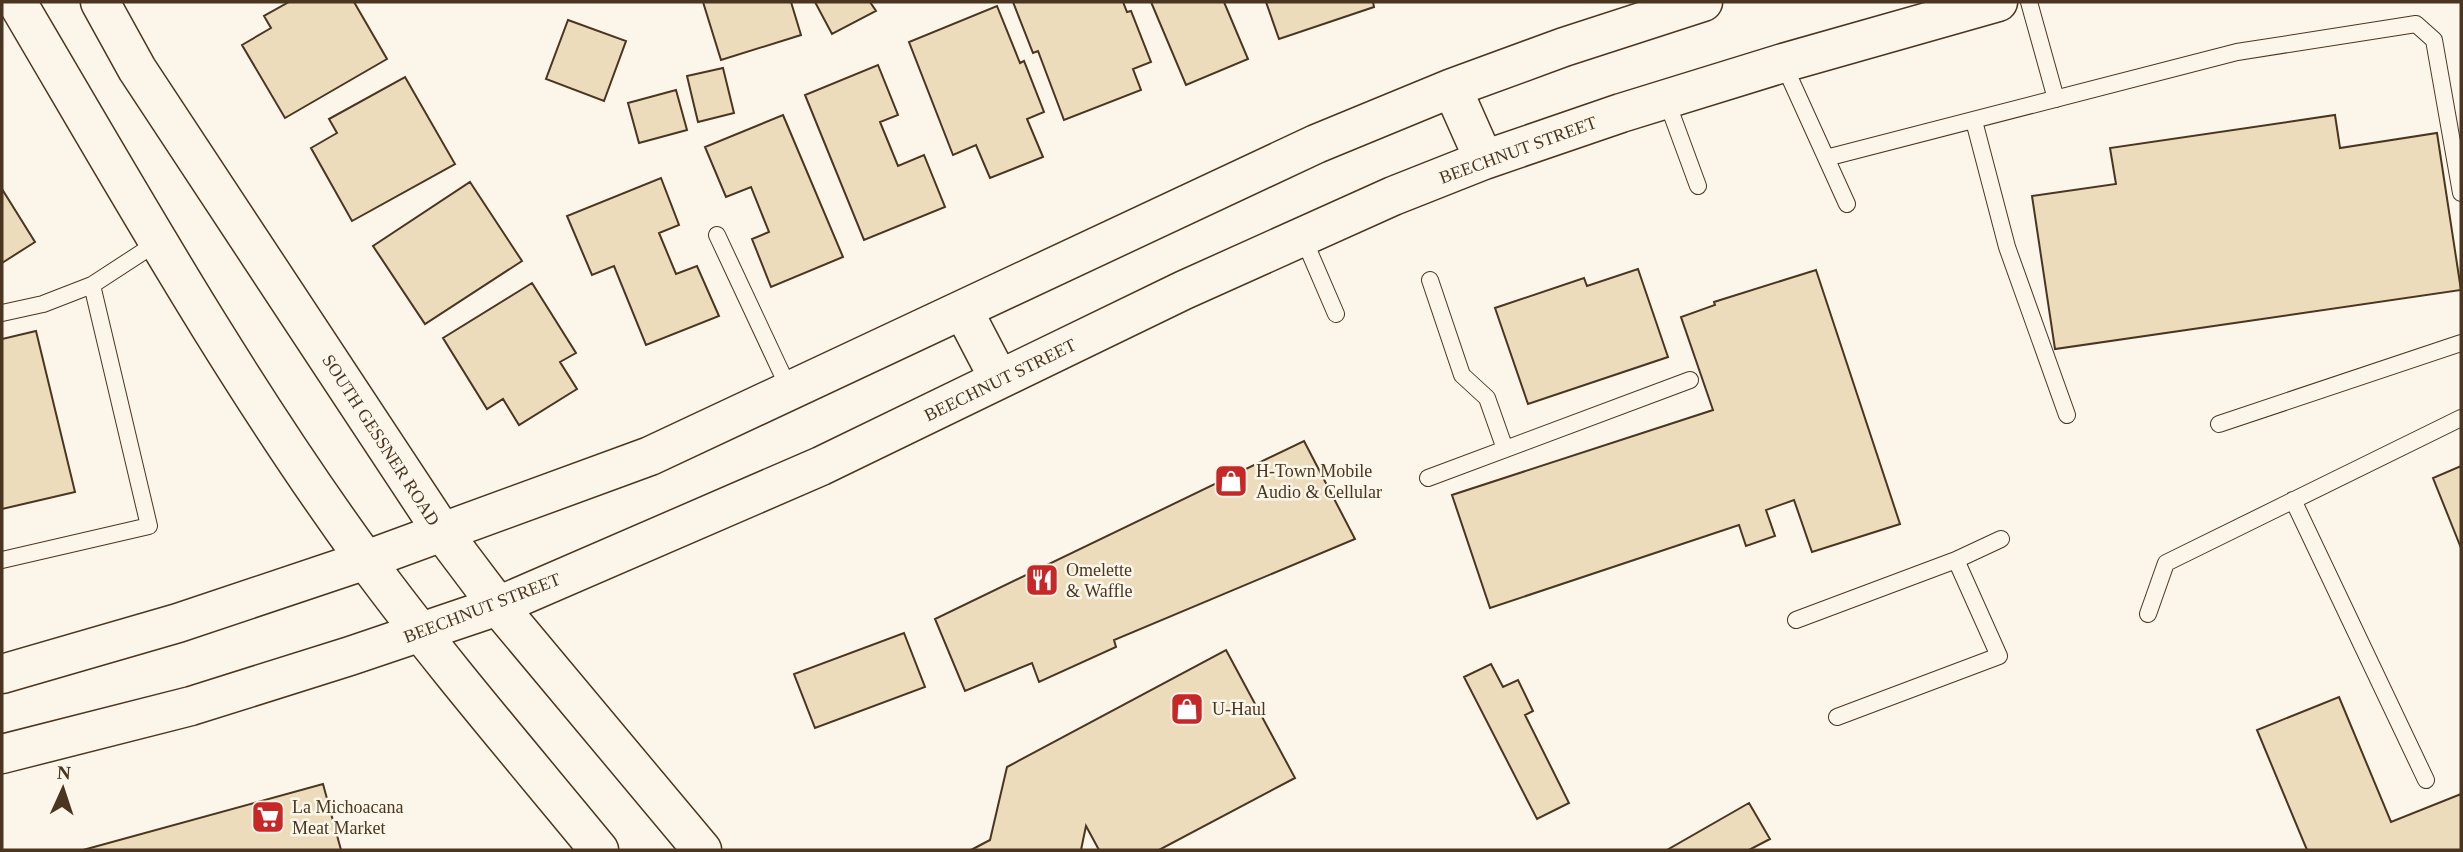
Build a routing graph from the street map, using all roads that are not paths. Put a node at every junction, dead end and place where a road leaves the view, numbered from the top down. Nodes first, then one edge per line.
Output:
1 (17, 2) edge
2 (100, 2) edge
3 (1703, 2) edge
4 (1998, 2) edge
5 (2029, 2) edge
6 (1783, 63) junction
7 (1452, 88) junction
8 (1666, 99) junction
9 (2056, 99) junction
10 (1974, 121) junction
11 (1826, 158) junction
12 (1484, 160) junction
13 (1698, 186) dead end
14 (2461, 193) edge
15 (1847, 204) dead end
16 (718, 235) dead end
17 (1302, 235) junction
18 (158, 242) junction
19 (1430, 280) dead end
20 (92, 285) junction
21 (963, 310) junction
22 (2, 313) edge
23 (1336, 314) dead end
24 (2461, 343) edge
25 (999, 379) junction
26 (1690, 380) dead end
27 (790, 391) junction
28 (2067, 415) dead end
29 (2461, 418) edge
30 (2219, 424) dead end
31 (1505, 449) junction
32 (1428, 478) dead end
33 (2293, 500) junction
34 (443, 533) junction
35 (2001, 538) dead end
36 (2, 560) edge
37 (366, 560) junction
38 (1956, 561) junction
39 (498, 606) junction
40 (2148, 614) dead end
41 (1796, 620) dead end
42 (421, 632) junction
43 (2, 674) edge
44 (1838, 717) dead end
45 (2, 754) edge
46 (2426, 780) dead end
47 (599, 850) edge
48 (702, 850) edge

1 - 18 main road
2 - 34 main road, SOUTH GESSNER ROAD
3 - 7 main road
4 - 6 main road, BEECHNUT STREET
5 - 9 lane
6 - 8 main road, BEECHNUT STREET
6 - 11 lane
7 - 12 main road
7 - 21 main road
8 - 12 main road, BEECHNUT STREET
8 - 13 lane
9 - 10 lane
9 - 14 lane
10 - 11 lane
10 - 28 lane
11 - 15 lane
12 - 17 main road, BEECHNUT STREET
16 - 27 lane
17 - 23 lane
17 - 25 main road, BEECHNUT STREET
18 - 20 lane
18 - 37 main road
19 - 31 lane
20 - 22 lane
20 - 36 lane
21 - 25 main road
21 - 27 main road
24 - 30 lane
25 - 39 main road, BEECHNUT STREET
26 - 31 lane
27 - 34 main road
29 - 33 lane
31 - 32 lane
33 - 40 lane
33 - 46 lane
34 - 37 main road
34 - 39 main road, SOUTH GESSNER ROAD
35 - 38 lane
37 - 42 main road
37 - 43 main road
38 - 41 lane
38 - 44 lane
39 - 42 main road, BEECHNUT STREET
39 - 48 main road, SOUTH GESSNER ROAD
42 - 45 main road, BEECHNUT STREET
42 - 47 main road

